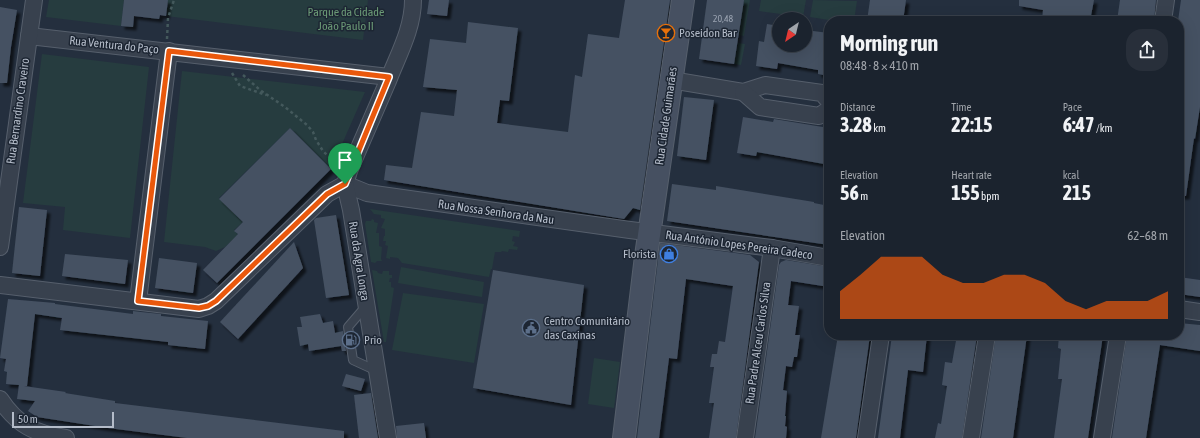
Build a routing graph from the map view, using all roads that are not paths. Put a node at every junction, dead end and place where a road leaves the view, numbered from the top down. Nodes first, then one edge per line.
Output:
1 (34, 0) edge
2 (413, 0) edge
3 (683, 0) edge
4 (1166, 0) edge
5 (1164, 16) edge
6 (29, 36) junction
7 (168, 46) junction
8 (389, 77) junction
9 (671, 80) junction
10 (743, 92) junction
11 (824, 95) edge
12 (824, 112) edge
13 (345, 184) junction
14 (649, 233) junction
15 (0, 246) edge
16 (772, 248) junction
17 (824, 257) edge
18 (0, 285) edge
19 (138, 301) junction
20 (367, 306) junction
21 (1184, 310) edge
22 (1200, 312) edge
23 (880, 340) edge
24 (986, 340) edge
25 (1117, 340) edge
26 (377, 371) junction
27 (0, 399) edge
28 (66, 438) edge
29 (388, 438) edge
30 (624, 438) edge
31 (745, 438) edge
32 (866, 438) edge
33 (971, 438) edge
34 (1102, 438) edge

1 - 6 street, Rua Bernardino Craveiro
2 - 8 street
3 - 9 street, Rua Cidade Guimarães
4 - 5 street
6 - 7 street, Rua Ventura do Paço
6 - 15 street, Rua Bernardino Craveiro
7 - 8 street, Rua Ventura do Paço
7 - 19 street
8 - 13 street
9 - 10 street
9 - 14 street, Rua Cidade Guimarães
10 - 11 street
10 - 12 street
13 - 14 street, Rua Nossa Senhora da Nau
13 - 19 street
13 - 20 street, Rua da Agra Longa
14 - 16 street, Rua António Lopes Pereira Cadeco
14 - 30 street, Rua Cidade Guimarães
16 - 17 street, Rua António Lopes Pereira Cadeco
16 - 31 street, Rua Padre Alceu Carlos Silva
18 - 19 street
20 - 26 street, Rua da Agra Longa
20 - 26 lane
21 - 22 street
23 - 32 street
24 - 33 street
25 - 34 street
26 - 29 street, Rua da Agra Longa
27 - 28 street

